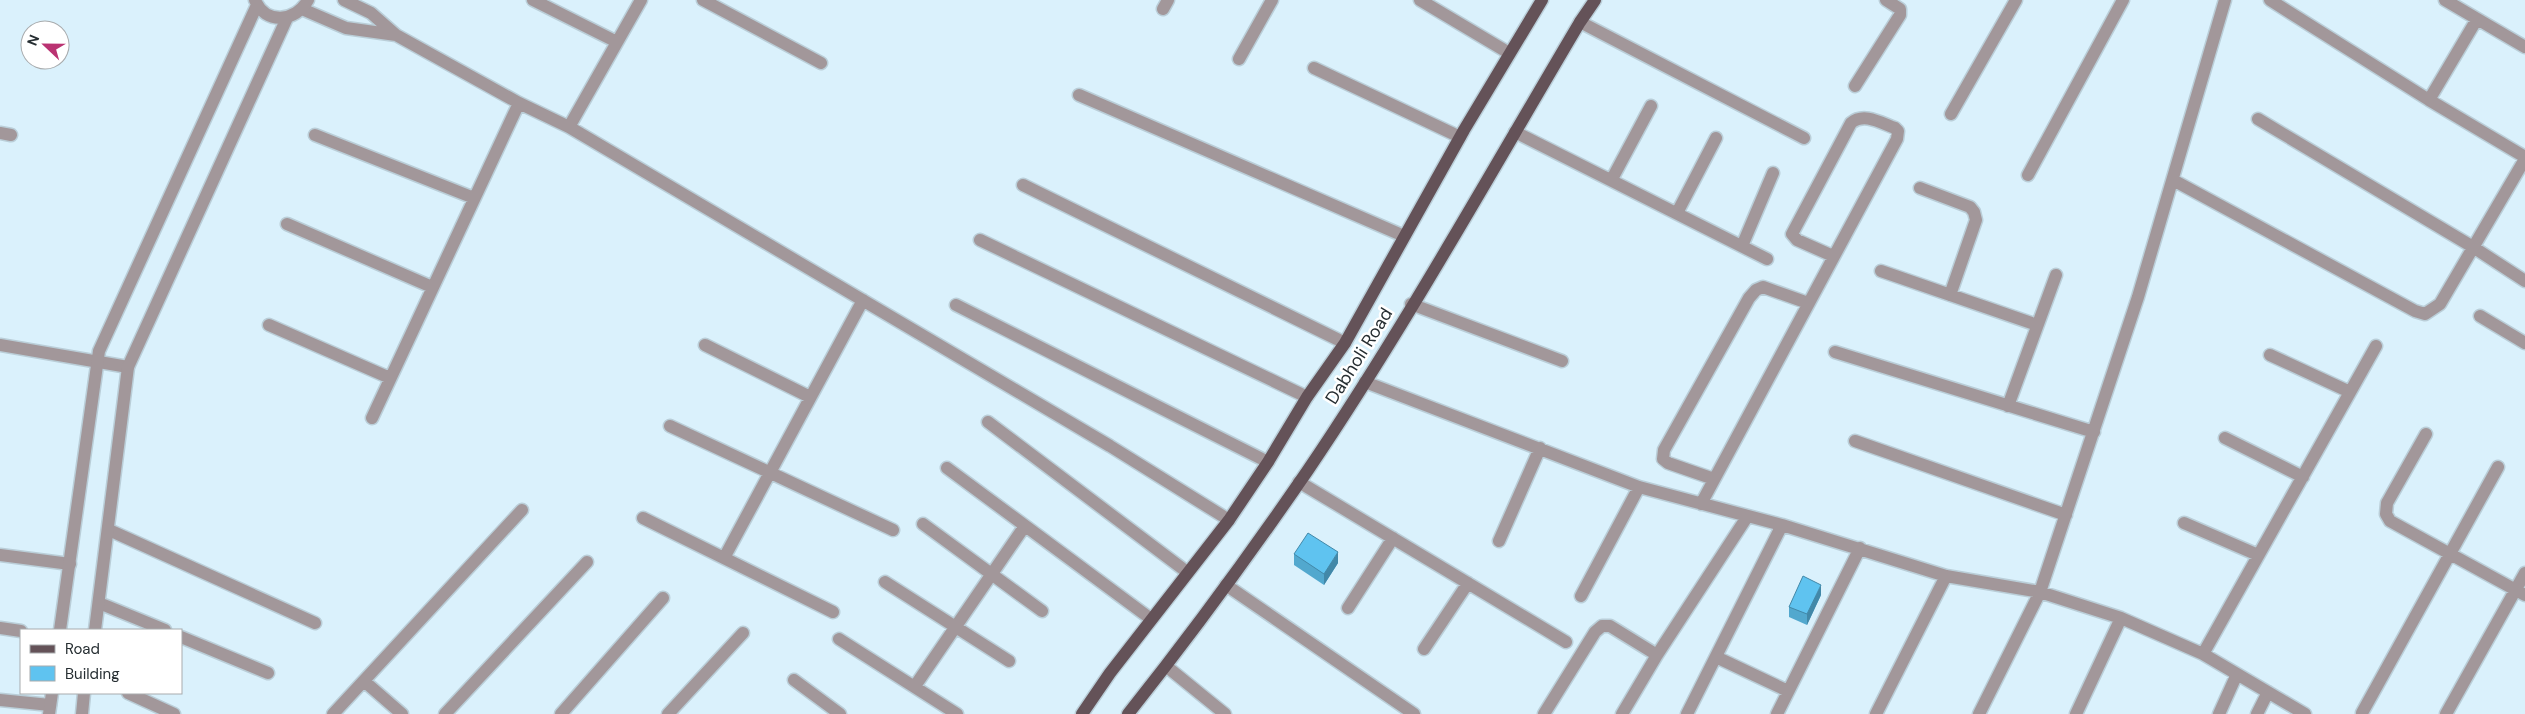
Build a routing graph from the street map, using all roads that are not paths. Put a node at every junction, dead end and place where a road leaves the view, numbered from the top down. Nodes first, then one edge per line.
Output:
1 (344, 0) edge
2 (533, 0) edge
3 (641, 0) edge
4 (703, 0) edge
5 (1272, 0) edge
6 (1420, 0) edge
7 (1542, 0) edge
8 (1595, 0) edge
9 (1886, 0) edge
10 (2016, 0) edge
11 (2123, 0) edge
12 (2225, 0) edge
13 (2270, 0) edge
14 (2445, 0) edge
15 (254, 2) edge
16 (305, 4) edge
17 (287, 18) junction
18 (2477, 19) junction
19 (1580, 22) junction
20 (396, 35) junction
21 (616, 42) junction
22 (2525, 47) edge
23 (1509, 53) junction
24 (1239, 59) dead end
25 (821, 63) dead end
26 (1314, 68) dead end
27 (1855, 86) dead end
28 (1079, 95) dead end
29 (2429, 100) junction
30 (519, 103) junction
31 (1650, 106) dead end
32 (1951, 114) dead end
33 (2258, 119) dead end
34 (568, 127) junction
35 (1515, 132) junction
36 (315, 135) dead end
37 (1460, 137) junction
38 (1716, 138) dead end
39 (1804, 138) dead end
40 (2525, 158) edge
41 (1773, 173) dead end
42 (2028, 175) dead end
43 (1612, 179) junction
44 (2173, 180) junction
45 (1023, 185) dead end
46 (1920, 188) dead end
47 (474, 198) junction
48 (1677, 213) junction
49 (287, 224) dead end
50 (1404, 236) junction
51 (980, 240) dead end
52 (1742, 246) junction
53 (2473, 247) junction
54 (1833, 256) junction
55 (1768, 260) dead end
56 (1880, 271) dead end
57 (2056, 275) dead end
58 (2525, 281) edge
59 (432, 287) junction
60 (1950, 295) junction
61 (863, 300) junction
62 (1808, 303) junction
63 (1411, 304) junction
64 (956, 305) dead end
65 (2480, 316) dead end
66 (269, 325) dead end
67 (2038, 325) junction
68 (1344, 343) junction
69 (2525, 343) edge
70 (0, 345) edge
71 (706, 345) dead end
72 (2376, 346) dead end
73 (1835, 352) dead end
74 (2270, 355) dead end
75 (1562, 361) dead end
76 (98, 363) junction
77 (128, 367) junction
78 (390, 378) junction
79 (1365, 382) junction
80 (2350, 392) junction
81 (810, 397) junction
82 (1307, 397) junction
83 (2008, 406) junction
84 (372, 418) dead end
85 (988, 422) dead end
86 (670, 426) dead end
87 (2094, 432) junction
88 (2426, 434) dead end
89 (2225, 438) dead end
90 (1855, 441) dead end
91 (1540, 448) junction
92 (1268, 462) junction
93 (2498, 467) dead end
94 (947, 468) dead end
95 (769, 473) junction
96 (2303, 477) junction
97 (1714, 479) junction
98 (1299, 482) junction
99 (1639, 487) junction
100 (1701, 504) junction
101 (522, 510) dead end
102 (2066, 515) junction
103 (1747, 517) junction
104 (643, 518) dead end
105 (1229, 520) junction
106 (2184, 523) dead end
107 (922, 524) dead end
108 (1782, 525) junction
109 (1024, 527) junction
110 (109, 530) junction
111 (893, 530) dead end
112 (1392, 538) junction
113 (1499, 542) dead end
114 (1860, 548) junction
115 (2450, 554) junction
116 (0, 555) edge
117 (2258, 556) junction
118 (724, 558) junction
119 (587, 562) dead end
120 (70, 564) junction
121 (1187, 572) junction
122 (2525, 573) edge
123 (994, 575) junction
124 (1946, 576) junction
125 (885, 582) dead end
126 (1468, 583) junction
127 (1226, 585) junction
128 (2040, 592) junction
129 (2520, 593) edge
130 (1581, 596) dead end
131 (663, 598) dead end
132 (99, 603) junction
133 (1348, 608) dead end
134 (1042, 611) dead end
135 (834, 612) dead end
136 (2121, 618) junction
137 (1151, 620) junction
138 (315, 623) dead end
139 (958, 627) junction
140 (0, 628) edge
141 (60, 629) edge
142 (95, 629) edge
143 (164, 629) edge
144 (20, 631) edge
145 (743, 633) dead end
146 (182, 637) edge
147 (839, 639) dead end
148 (1566, 642) dead end
149 (1424, 649) dead end
150 (2203, 654) junction
151 (1657, 655) junction
152 (1716, 657) junction
153 (1010, 661) dead end
154 (1166, 666) junction
155 (268, 672) dead end
156 (2237, 674) junction
157 (794, 680) dead end
158 (364, 681) junction
159 (915, 686) junction
160 (1788, 691) junction
161 (2268, 692) junction
162 (84, 694) edge
163 (130, 694) edge
164 (0, 700) edge
165 (50, 704) edge
166 (2362, 713) dead end
167 (82, 714) edge
168 (174, 714) edge
169 (333, 714) edge
170 (402, 714) edge
171 (445, 714) edge
172 (561, 714) edge
173 (668, 714) edge
174 (840, 714) edge
175 (957, 714) edge
176 (1082, 714) edge
177 (1128, 714) edge
178 (1225, 714) edge
179 (1414, 714) edge
180 (1544, 714) edge
181 (1622, 714) edge
182 (1687, 714) edge
183 (1777, 714) edge
184 (1876, 714) edge
185 (1979, 714) edge
186 (2076, 714) edge
187 (2219, 714) edge
188 (2256, 714) edge
189 (2305, 714) edge
190 (2446, 714) edge

1 - 20 street
2 - 21 street
3 - 21 street
4 - 25 street
5 - 24 street
6 - 23 street
7 - 23 main road, Dabholi Road
8 - 19 main road, Dabholi Road
9 - 27 street
10 - 32 street
11 - 42 street
12 - 44 street
13 - 29 street
14 - 18 street
15 - 17 street
15 - 76 street
16 - 17 street
16 - 20 street
17 - 77 street
18 - 22 street
18 - 29 street
19 - 35 main road, Dabholi Road
19 - 39 street
20 - 30 street
21 - 34 street
23 - 37 main road, Dabholi Road
26 - 37 street
28 - 50 street
29 - 40 street
30 - 34 street
30 - 47 street
31 - 43 street
33 - 53 street
34 - 61 street
35 - 43 street
35 - 63 main road, Dabholi Road
36 - 47 street
37 - 50 main road, Dabholi Road
38 - 48 street
40 - 53 street
41 - 52 street
43 - 48 street
44 - 53 street
44 - 87 street
45 - 68 street
46 - 60 street
47 - 59 street
48 - 52 street
49 - 59 street
50 - 68 main road, Dabholi Road
51 - 82 street
52 - 55 street
53 - 58 street
54 - 54 street
54 - 62 street
56 - 60 street
57 - 67 street
59 - 78 street
60 - 67 street
61 - 81 street
61 - 105 street
62 - 97 street
62 - 97 street
63 - 75 street
63 - 79 main road, Dabholi Road
64 - 92 street
65 - 69 street
66 - 78 street
67 - 83 street
68 - 82 main road, Dabholi Road
70 - 76 street
71 - 81 street
72 - 80 street
73 - 83 street
74 - 80 street
76 - 77 street
76 - 120 street
77 - 110 street
78 - 84 street
79 - 91 street
79 - 98 main road, Dabholi Road
80 - 96 street
81 - 95 street
82 - 92 main road, Dabholi Road
83 - 87 street
85 - 121 street
86 - 95 street
87 - 102 street
88 - 115 street
89 - 96 street
90 - 102 street
91 - 99 street
91 - 113 street
92 - 105 main road, Dabholi Road
93 - 115 street
94 - 109 street
95 - 111 street
95 - 118 street
96 - 117 street
97 - 100 street
98 - 112 street
98 - 127 main road, Dabholi Road
99 - 100 street
99 - 130 street
100 - 103 street
101 - 158 street
102 - 128 street
103 - 108 street
103 - 151 street
104 - 118 street
105 - 121 main road, Dabholi Road
106 - 117 street
107 - 123 street
108 - 114 street
108 - 152 street
109 - 123 street
109 - 137 street
110 - 132 street
110 - 138 street
112 - 126 street
112 - 133 street
114 - 124 street
114 - 160 street
115 - 129 street
115 - 166 street
116 - 120 street
117 - 150 street
118 - 135 street
119 - 171 street
120 - 141 street
121 - 137 main road, Dabholi Road
122 - 129 street
123 - 134 street
123 - 139 street
124 - 128 street
124 - 184 street
125 - 139 street
126 - 148 street
126 - 149 street
127 - 154 main road, Dabholi Road
127 - 179 street
128 - 136 street
128 - 185 street
129 - 190 street
131 - 172 street
132 - 142 street
132 - 143 street
136 - 150 street
136 - 186 street
137 - 176 main road, Dabholi Road
139 - 153 street
139 - 159 street
140 - 144 street
145 - 173 street
146 - 155 street
147 - 159 street
150 - 156 street
151 - 180 street
151 - 181 street
152 - 160 street
152 - 182 street
154 - 177 main road, Dabholi Road
154 - 178 street
156 - 161 street
156 - 187 street
157 - 174 street
158 - 169 street
158 - 170 street
159 - 175 street
160 - 183 street
161 - 188 street
161 - 189 street
162 - 167 street
163 - 168 street
164 - 165 street

